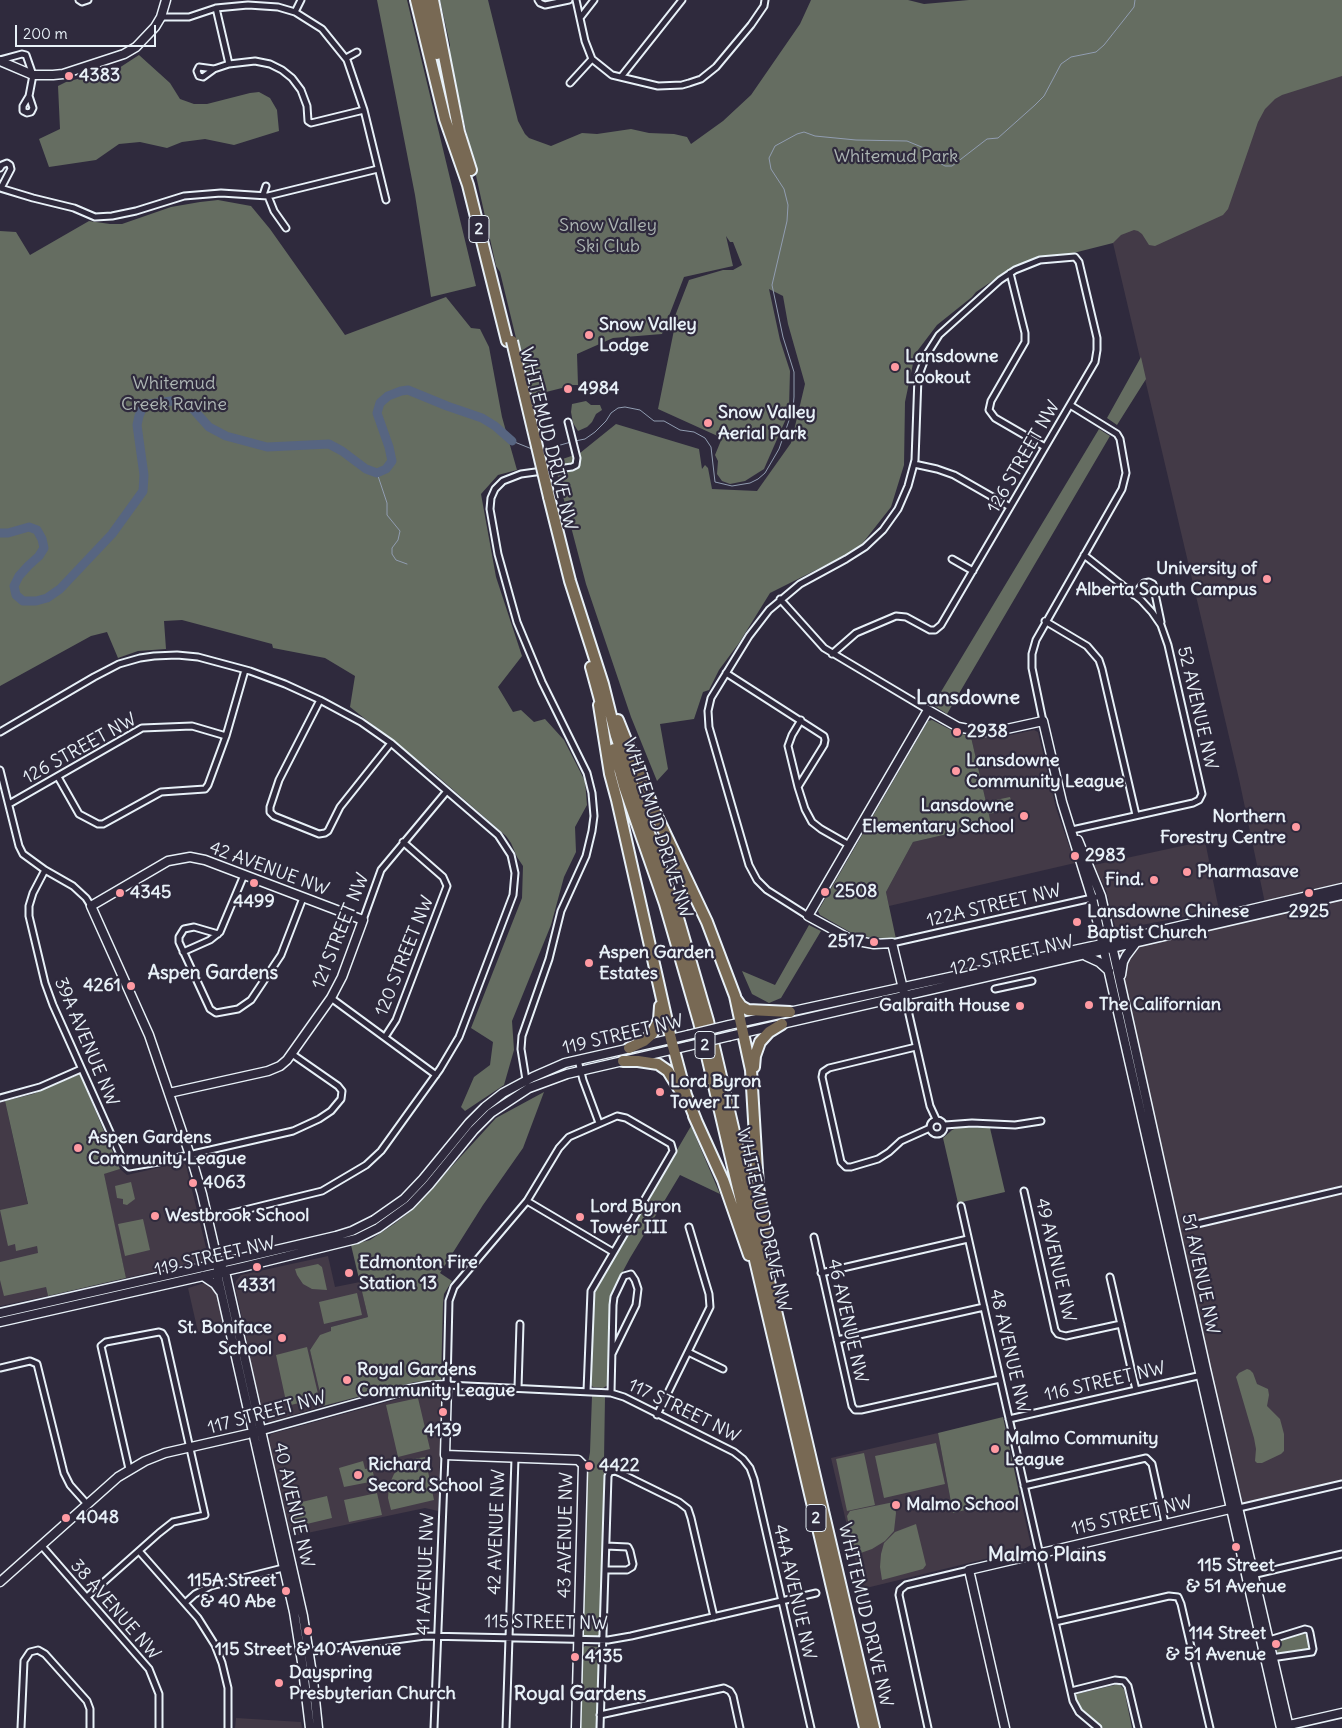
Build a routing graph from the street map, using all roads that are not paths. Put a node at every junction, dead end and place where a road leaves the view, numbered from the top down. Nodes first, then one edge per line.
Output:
1 (80, 0) edge
2 (88, 0) edge
3 (166, 0) edge
4 (301, 0) edge
5 (433, 0) edge
6 (538, 0) edge
7 (569, 0) edge
8 (576, 0) edge
9 (594, 0) edge
10 (682, 0) edge
11 (418, 1) edge
12 (764, 3) edge
13 (216, 8) junction
14 (295, 12) junction
15 (161, 17) junction
16 (580, 18) junction
17 (358, 52) dead end
18 (346, 58) junction
19 (592, 58) junction
20 (0, 60) edge
21 (229, 64) junction
22 (214, 69) dead end
23 (33, 74) junction
24 (621, 77) junction
25 (570, 83) dead end
26 (29, 96) dead end
27 (364, 110) junction
28 (459, 132) junction
29 (0, 168) edge
30 (378, 169) junction
31 (266, 186) dead end
32 (1, 188) edge
33 (266, 195) junction
34 (386, 200) dead end
35 (286, 228) dead end
36 (1010, 273) junction
37 (510, 341) junction
38 (1070, 405) junction
39 (568, 422) dead end
40 (1046, 447) junction
41 (914, 464) junction
42 (1010, 507) junction
43 (1084, 555) junction
44 (952, 559) dead end
45 (973, 571) junction
46 (1134, 595) junction
47 (780, 599) junction
48 (1045, 621) junction
49 (1161, 625) junction
50 (832, 654) junction
51 (245, 670) junction
52 (726, 673) junction
53 (599, 682) junction
54 (320, 700) junction
55 (928, 710) junction
56 (801, 720) junction
57 (1043, 721) junction
58 (0, 732) edge
59 (226, 736) junction
60 (391, 743) junction
61 (0, 770) edge
62 (58, 777) junction
63 (798, 787) junction
64 (447, 791) junction
65 (9, 804) junction
66 (1136, 816) junction
67 (1072, 830) junction
68 (403, 842) junction
69 (849, 845) junction
70 (45, 870) junction
71 (244, 875) junction
72 (1342, 888) edge
73 (1342, 895) edge
74 (1101, 896) junction
75 (303, 898) junction
76 (1092, 898) junction
77 (91, 906) junction
78 (808, 916) junction
79 (363, 920) junction
80 (218, 934) junction
81 (892, 943) junction
82 (1135, 944) junction
83 (1108, 946) junction
84 (184, 952) junction
85 (1084, 955) junction
86 (654, 963) junction
87 (1109, 971) junction
88 (1032, 980) dead end
89 (1120, 982) junction
90 (903, 988) junction
91 (995, 989) dead end
92 (735, 996) junction
93 (905, 997) junction
94 (331, 998) junction
95 (1125, 1002) junction
96 (790, 1012) junction
97 (782, 1024) junction
98 (729, 1025) joint
99 (742, 1028) junction
100 (385, 1037) junction
101 (672, 1044) junction
102 (688, 1046) joint
103 (916, 1047) junction
104 (629, 1048) junction
105 (292, 1054) junction
106 (578, 1060) junction
107 (623, 1061) junction
108 (82, 1069) junction
109 (580, 1071) junction
110 (436, 1075) junction
111 (752, 1083) junction
112 (528, 1084) junction
113 (169, 1093) junction
114 (0, 1098) edge
115 (936, 1119) junction
116 (696, 1120) junction
117 (1041, 1121) dead end
118 (599, 1123) junction
119 (945, 1125) junction
120 (930, 1128) junction
121 (190, 1155) junction
122 (1342, 1190) edge
123 (1024, 1191) dead end
124 (527, 1201) junction
125 (961, 1206) dead end
126 (208, 1219) junction
127 (1197, 1224) dead end
128 (689, 1227) dead end
129 (814, 1237) dead end
130 (968, 1239) junction
131 (613, 1252) junction
132 (218, 1263) junction
133 (243, 1267) junction
134 (221, 1271) junction
135 (821, 1273) junction
136 (203, 1276) junction
137 (1110, 1277) dead end
138 (229, 1290) junction
139 (222, 1296) junction
140 (771, 1306) junction
141 (984, 1307) junction
142 (0, 1313) edge
143 (0, 1322) edge
144 (520, 1324) dead end
145 (1121, 1324) junction
146 (836, 1340) junction
147 (688, 1352) junction
148 (612, 1354) junction
149 (0, 1368) edge
150 (723, 1369) dead end
151 (1204, 1375) junction
152 (1000, 1379) junction
153 (447, 1386) junction
154 (518, 1388) junction
155 (1136, 1390) junction
156 (587, 1391) junction
157 (611, 1393) junction
158 (657, 1415) junction
159 (1009, 1419) junction
160 (257, 1431) junction
161 (190, 1448) junction
162 (445, 1455) junction
163 (515, 1458) junction
164 (747, 1463) joint
165 (129, 1469) junction
166 (1342, 1484) edge
167 (1024, 1486) junction
168 (87, 1504) junction
169 (1235, 1508) junction
170 (1165, 1524) junction
171 (41, 1545) junction
172 (606, 1546) junction
173 (139, 1551) junction
174 (1040, 1553) junction
175 (1342, 1554) edge
176 (289, 1567) junction
177 (606, 1570) junction
178 (968, 1570) junction
179 (1251, 1575) junction
180 (0, 1582) edge
181 (816, 1593) dead end
182 (87, 1597) junction
183 (782, 1601) junction
184 (185, 1602) junction
185 (714, 1617) junction
186 (1055, 1622) junction
187 (438, 1635) junction
188 (509, 1638) junction
189 (579, 1640) junction
190 (603, 1640) junction
191 (1266, 1641) junction
192 (309, 1651) junction
193 (301, 1653) junction
194 (1270, 1658) junction
195 (1071, 1691) junction
196 (1342, 1713) edge
197 (600, 1715) junction
198 (1285, 1727) edge
199 (21, 1728) edge
200 (90, 1728) edge
201 (159, 1728) edge
202 (228, 1728) edge
203 (310, 1728) edge
204 (318, 1728) edge
205 (434, 1728) edge
206 (506, 1728) edge
207 (576, 1728) edge
208 (600, 1728) edge
209 (740, 1728) edge
210 (811, 1728) edge
211 (865, 1728) edge
212 (874, 1728) edge
213 (928, 1728) edge
214 (1005, 1728) edge
215 (1098, 1728) edge
216 (1138, 1728) edge
217 (1210, 1728) edge

1 - 2 street
3 - 15 street
4 - 14 street
5 - 28 highway, WHITEMUD DRIVE NW / 2
6 - 7 street
8 - 16 street
9 - 16 street
10 - 24 street
11 - 28 highway
11 - 37 highway, WHITEMUD DRIVE NW / 2
12 - 24 street
13 - 14 street
13 - 15 street
13 - 21 street
14 - 18 street
15 - 23 street
16 - 19 street
17 - 18 street
18 - 27 street
19 - 24 street
19 - 25 street
20 - 23 street
20 - 23 street
21 - 22 street
21 - 27 street
23 - 26 street
27 - 30 street
28 - 37 highway, WHITEMUD DRIVE NW / 2
29 - 32 street
30 - 33 street
30 - 34 street
31 - 33 street
32 - 33 street
33 - 35 street
36 - 38 street, 126 STREET NW
36 - 40 street
36 - 41 street
37 - 53 highway, WHITEMUD DRIVE NW / 2, bridge
38 - 40 street, 126 STREET NW
38 - 43 street
39 - 112 street
40 - 42 street, 126 STREET NW
41 - 42 street
41 - 47 street
42 - 45 street, 126 STREET NW
43 - 46 street, 52 AVENUE NW
43 - 48 street
44 - 45 street
45 - 50 street, 126 STREET NW
46 - 49 street, 52 AVENUE NW
46 - 49 street, 52 AVENUE NW
47 - 50 street
47 - 52 street
48 - 57 street, 51 AVENUE NW
48 - 66 street
49 - 66 street, 52 AVENUE NW
50 - 55 street
51 - 54 street
51 - 58 street
51 - 59 street
52 - 56 street
52 - 78 street
53 - 86 highway
53 - 92 highway
53 - 140 highway, WHITEMUD DRIVE NW / 2
54 - 60 street
54 - 60 street
55 - 57 street
55 - 69 street
56 - 63 street
56 - 63 street
57 - 67 street, 51 AVENUE NW
59 - 62 street, 126 STREET NW
59 - 62 street
60 - 64 street
61 - 65 street
62 - 65 street, 126 STREET NW
63 - 69 street
64 - 68 street, 121 STREET NW
64 - 110 street
65 - 70 street
66 - 67 street
67 - 74 street, 51 AVENUE NW
67 - 76 street, 51 AVENUE NW
68 - 79 street, 121 STREET NW
68 - 100 street, 120 STREET NW
69 - 78 street
70 - 77 street, 40 AVENUE NW
70 - 108 street, 39A AVENUE NW
71 - 75 street, 42 AVENUE NW
71 - 77 street, 42 AVENUE NW
71 - 80 street
72 - 83 street, 122 STREET NW
73 - 82 street, 122 STREET NW
74 - 76 street, 122A STREET NW
74 - 83 street, 51 AVENUE NW
75 - 79 street, 42 AVENUE NW
75 - 84 street
76 - 81 street, 122A STREET NW
76 - 83 street, 51 AVENUE NW
77 - 113 street, 40 AVENUE NW
78 - 81 street
79 - 94 street, 121 STREET NW
80 - 84 street
80 - 84 street
81 - 90 street
82 - 83 street, 122 STREET NW
82 - 89 street
83 - 85 street, 122 STREET NW
83 - 87 street, 51 AVENUE NW
83 - 89 street, 51 AVENUE NW
83 - 90 street, 122 STREET NW
83 - 95 street
85 - 87 street
85 - 93 street, 122 STREET NW
86 - 101 highway
86 - 104 highway
87 - 151 street, 51 AVENUE NW
88 - 91 street
89 - 95 street, 51 AVENUE NW
90 - 93 street
90 - 96 street, 122 STREET NW
92 - 96 highway
92 - 99 highway
93 - 97 street, 122 STREET NW
93 - 103 street
94 - 100 street
94 - 105 street, 121 STREET NW
95 - 151 street, 51 AVENUE NW
96 - 99 street, 122 STREET NW
97 - 99 street, 122 STREET NW
97 - 111 highway
98 - 99 street, 122 STREET NW
98 - 101 street, 119 STREET NW, bridge
99 - 102 street, 122 STREET NW, bridge
99 - 111 highway
100 - 110 street
101 - 102 street, 119 STREET NW
101 - 104 street, 119 STREET NW
101 - 107 street, 119 STREET NW
101 - 116 highway
103 - 115 street
103 - 120 street
104 - 106 street, 119 STREET NW
105 - 113 street, 121 STREET NW
105 - 121 street
106 - 109 street
106 - 112 street, 119 STREET NW
107 - 109 street, 119 STREET NW
107 - 116 highway
108 - 114 street
108 - 121 street, 39A AVENUE NW
109 - 112 street, 119 STREET NW
109 - 118 street
110 - 126 street
111 - 140 highway
112 - 132 street, 119 STREET NW
112 - 133 street, 119 STREET NW
113 - 121 street, 40 AVENUE NW
115 - 119 street
115 - 120 street
116 - 140 highway
117 - 119 street
118 - 124 street
118 - 131 street
119 - 120 street
121 - 126 street, 40 AVENUE NW
122 - 127 street
123 - 145 street, 49 AVENUE NW
124 - 131 street
124 - 153 street, 41 AVENUE NW
125 - 130 street, 48 AVENUE NW
126 - 132 street, 40 AVENUE NW
128 - 147 street
129 - 135 street, 46 AVENUE NW
130 - 135 street
130 - 141 street, 48 AVENUE NW
131 - 156 street
132 - 134 street, 40 AVENUE NW
132 - 142 street, 119 STREET NW
133 - 134 street, 119 STREET NW
133 - 138 street
134 - 136 street, 119 STREET NW
134 - 138 street, 40 AVENUE NW
134 - 139 street, 40 AVENUE NW
135 - 146 street, 46 AVENUE NW
136 - 139 street
136 - 143 street, 119 STREET NW
137 - 145 street
138 - 160 street, 40 AVENUE NW
139 - 160 street, 40 AVENUE NW
140 - 211 highway, WHITEMUD DRIVE NW / 2
140 - 212 highway, WHITEMUD DRIVE NW / 2
141 - 146 street
141 - 152 street, 48 AVENUE NW
144 - 154 street
145 - 155 street
146 - 152 street, 46 AVENUE NW
147 - 150 street
147 - 158 street
148 - 148 street
148 - 157 street
149 - 168 street
151 - 155 street, 116 STREET NW
151 - 169 street, 51 AVENUE NW
152 - 159 street, 48 AVENUE NW
153 - 154 street, 117 STREET NW
153 - 160 street, 117 STREET NW
153 - 162 street, 41 AVENUE NW
154 - 156 street, 117 STREET NW
155 - 159 street, 116 STREET NW
156 - 157 street, 117 STREET NW
157 - 158 street, 117 STREET NW
158 - 164 street, 117 STREET NW
159 - 167 street, 48 AVENUE NW
160 - 161 street, 117 STREET NW
160 - 176 street, 40 AVENUE NW
161 - 165 street, 117 STREET NW
161 - 165 street
161 - 173 street
162 - 163 street
162 - 187 street, 41 AVENUE NW
163 - 188 street, 42 AVENUE NW
163 - 189 street, 43 AVENUE NW
164 - 183 street, 44A AVENUE NW
165 - 168 street, 117 STREET NW
166 - 169 street, 115 STREET NW
167 - 170 street
167 - 174 street, 48 AVENUE NW
168 - 171 street, 117 STREET NW
169 - 170 street, 115 STREET NW
169 - 179 street, 51 AVENUE NW
170 - 174 street, 115 STREET NW
171 - 180 street, 117 STREET NW
171 - 182 street, 38 AVENUE NW
172 - 177 street
172 - 177 street
172 - 185 street
173 - 182 street
173 - 184 street
174 - 178 street, 115 STREET NW
174 - 186 street, 48 AVENUE NW
175 - 179 street
176 - 184 street
176 - 192 street, 40 AVENUE NW
176 - 193 street, 40 AVENUE NW
177 - 190 street
178 - 213 street, 115 STREET NW
178 - 214 street
179 - 191 street, 51 AVENUE NW
181 - 183 street, 115 STREET NW
182 - 201 street, 38 AVENUE NW
183 - 185 street, 115 STREET NW
183 - 210 street, 44A AVENUE NW
184 - 202 street
185 - 190 street, 115 STREET NW
186 - 195 street, 48 AVENUE NW
186 - 217 street
187 - 188 street, 115 STREET NW
187 - 192 street, 115 STREET NW
187 - 205 street, 41 AVENUE NW
188 - 189 street, 115 STREET NW
188 - 206 street, 42 AVENUE NW
189 - 190 street, 115 STREET NW
189 - 207 street, 43 AVENUE NW
190 - 197 street
191 - 194 street, 51 AVENUE NW
191 - 194 street
192 - 193 street, 115 STREET NW
192 - 204 street, 40 AVENUE NW
193 - 203 street, 40 AVENUE NW
194 - 198 street, 51 AVENUE NW
195 - 215 street, 48 AVENUE NW
195 - 216 street
196 - 198 street
197 - 208 street
197 - 209 street
199 - 200 street

